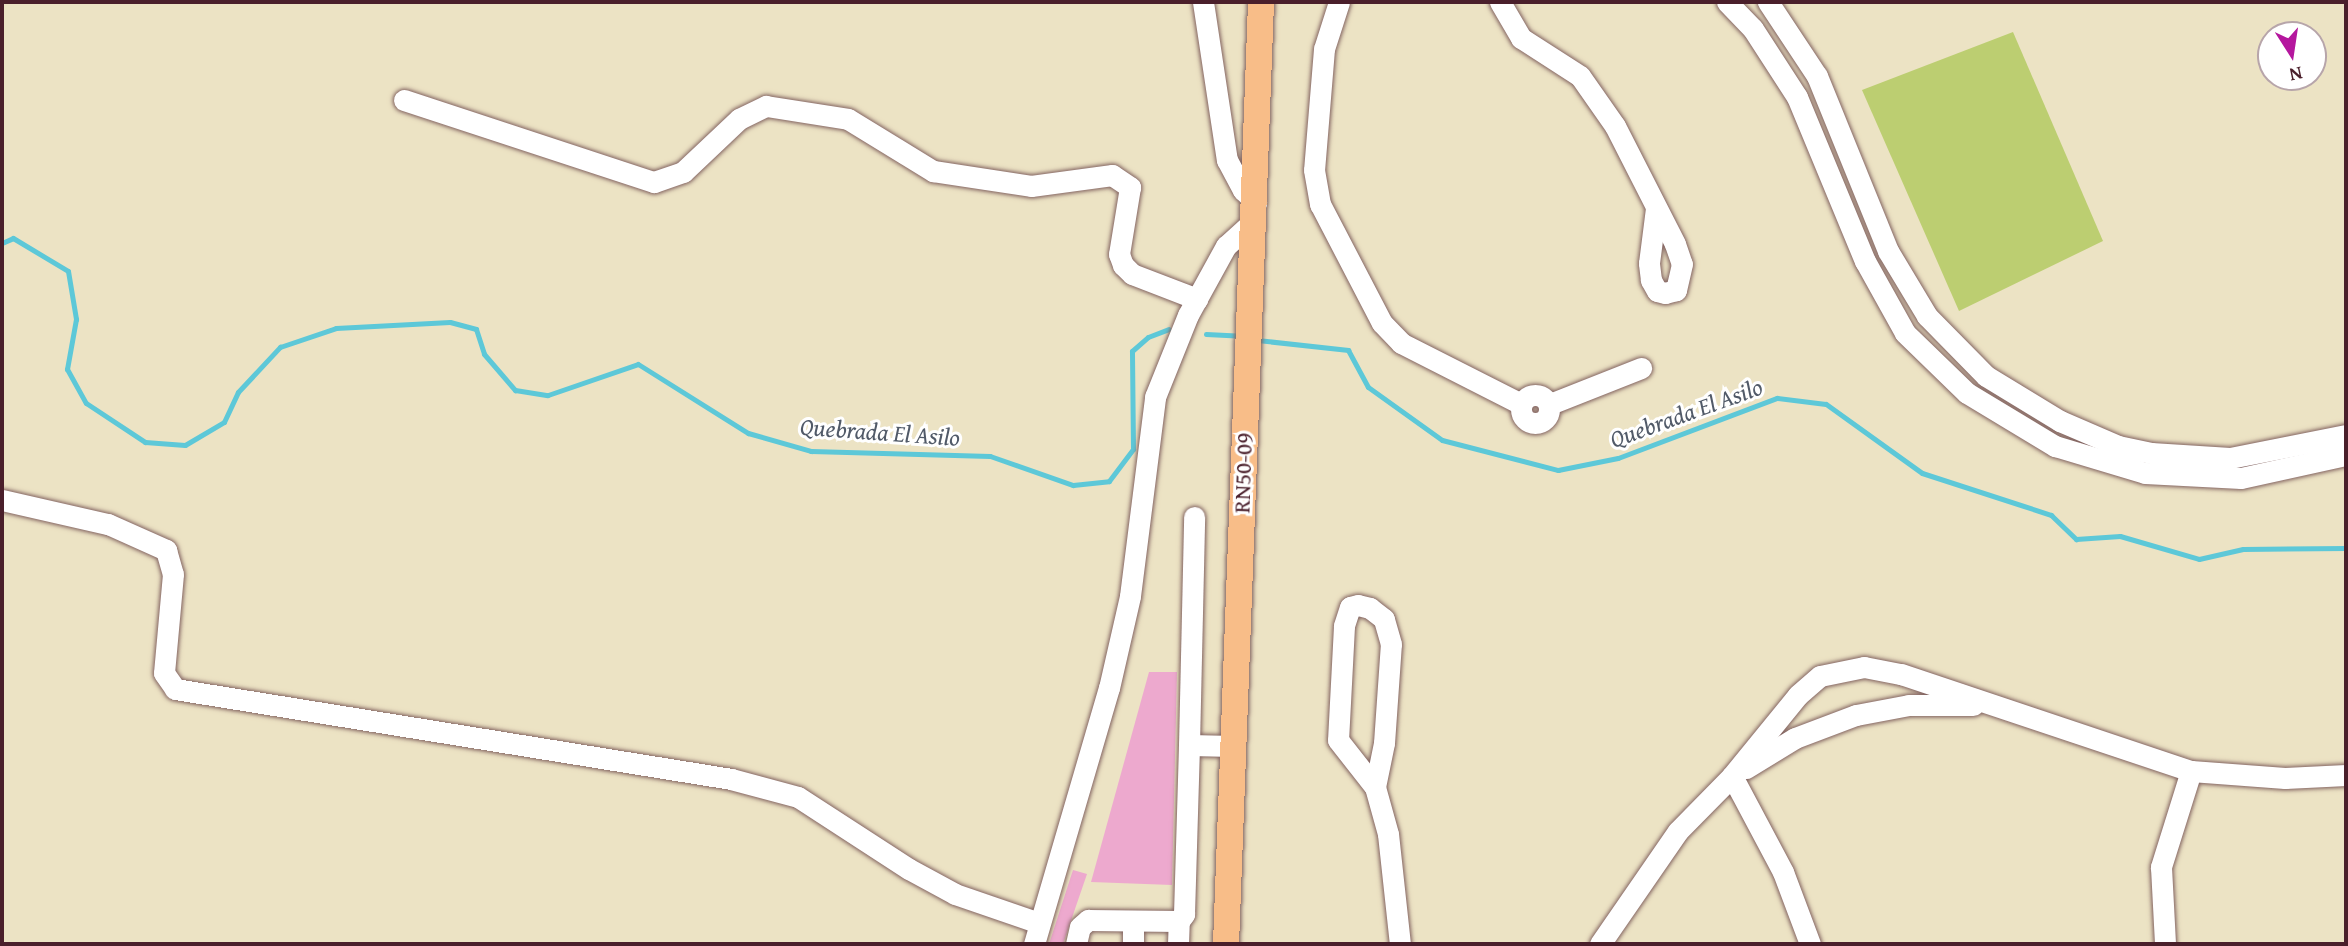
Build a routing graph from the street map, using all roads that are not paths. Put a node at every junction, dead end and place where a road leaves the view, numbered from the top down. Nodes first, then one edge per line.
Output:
1 (1203, 2) edge
2 (1339, 2) edge
3 (1500, 2) edge
4 (1727, 2) edge
5 (1768, 2) edge
6 (1258, 7) edge
7 (404, 100) dead end
8 (1656, 208) dead end
9 (1255, 211) junction
10 (1197, 299) junction
11 (1641, 368) dead end
12 (2346, 435) edge
13 (2346, 455) edge
14 (2, 500) edge
15 (1194, 517) dead end
16 (1992, 705) junction
17 (1189, 746) junction
18 (1234, 746) junction
19 (2192, 771) junction
20 (2346, 775) edge
21 (1732, 776) junction
22 (1376, 787) junction
23 (1133, 921) junction
24 (1179, 921) junction
25 (1039, 923) junction
26 (1034, 944) edge
27 (1076, 944) edge
28 (1133, 944) edge
29 (1178, 944) edge
30 (1226, 944) edge
31 (1400, 944) edge
32 (1600, 944) edge
33 (1810, 944) edge
34 (2165, 944) edge

1 - 9 street
2 - 11 street
3 - 8 street
4 - 13 street
5 - 12 street
6 - 9 main road, RN50-09
7 - 10 street
9 - 10 street
9 - 18 main road, RN50-09
10 - 25 street
14 - 25 street
15 - 17 street
16 - 19 street
16 - 21 street
16 - 21 street
17 - 18 street
17 - 24 street
18 - 30 main road, RN50-09
19 - 20 street
19 - 34 street
21 - 32 street
21 - 33 street
22 - 22 street
22 - 31 street
23 - 24 street
23 - 27 street
23 - 28 street
24 - 29 street
25 - 26 street

